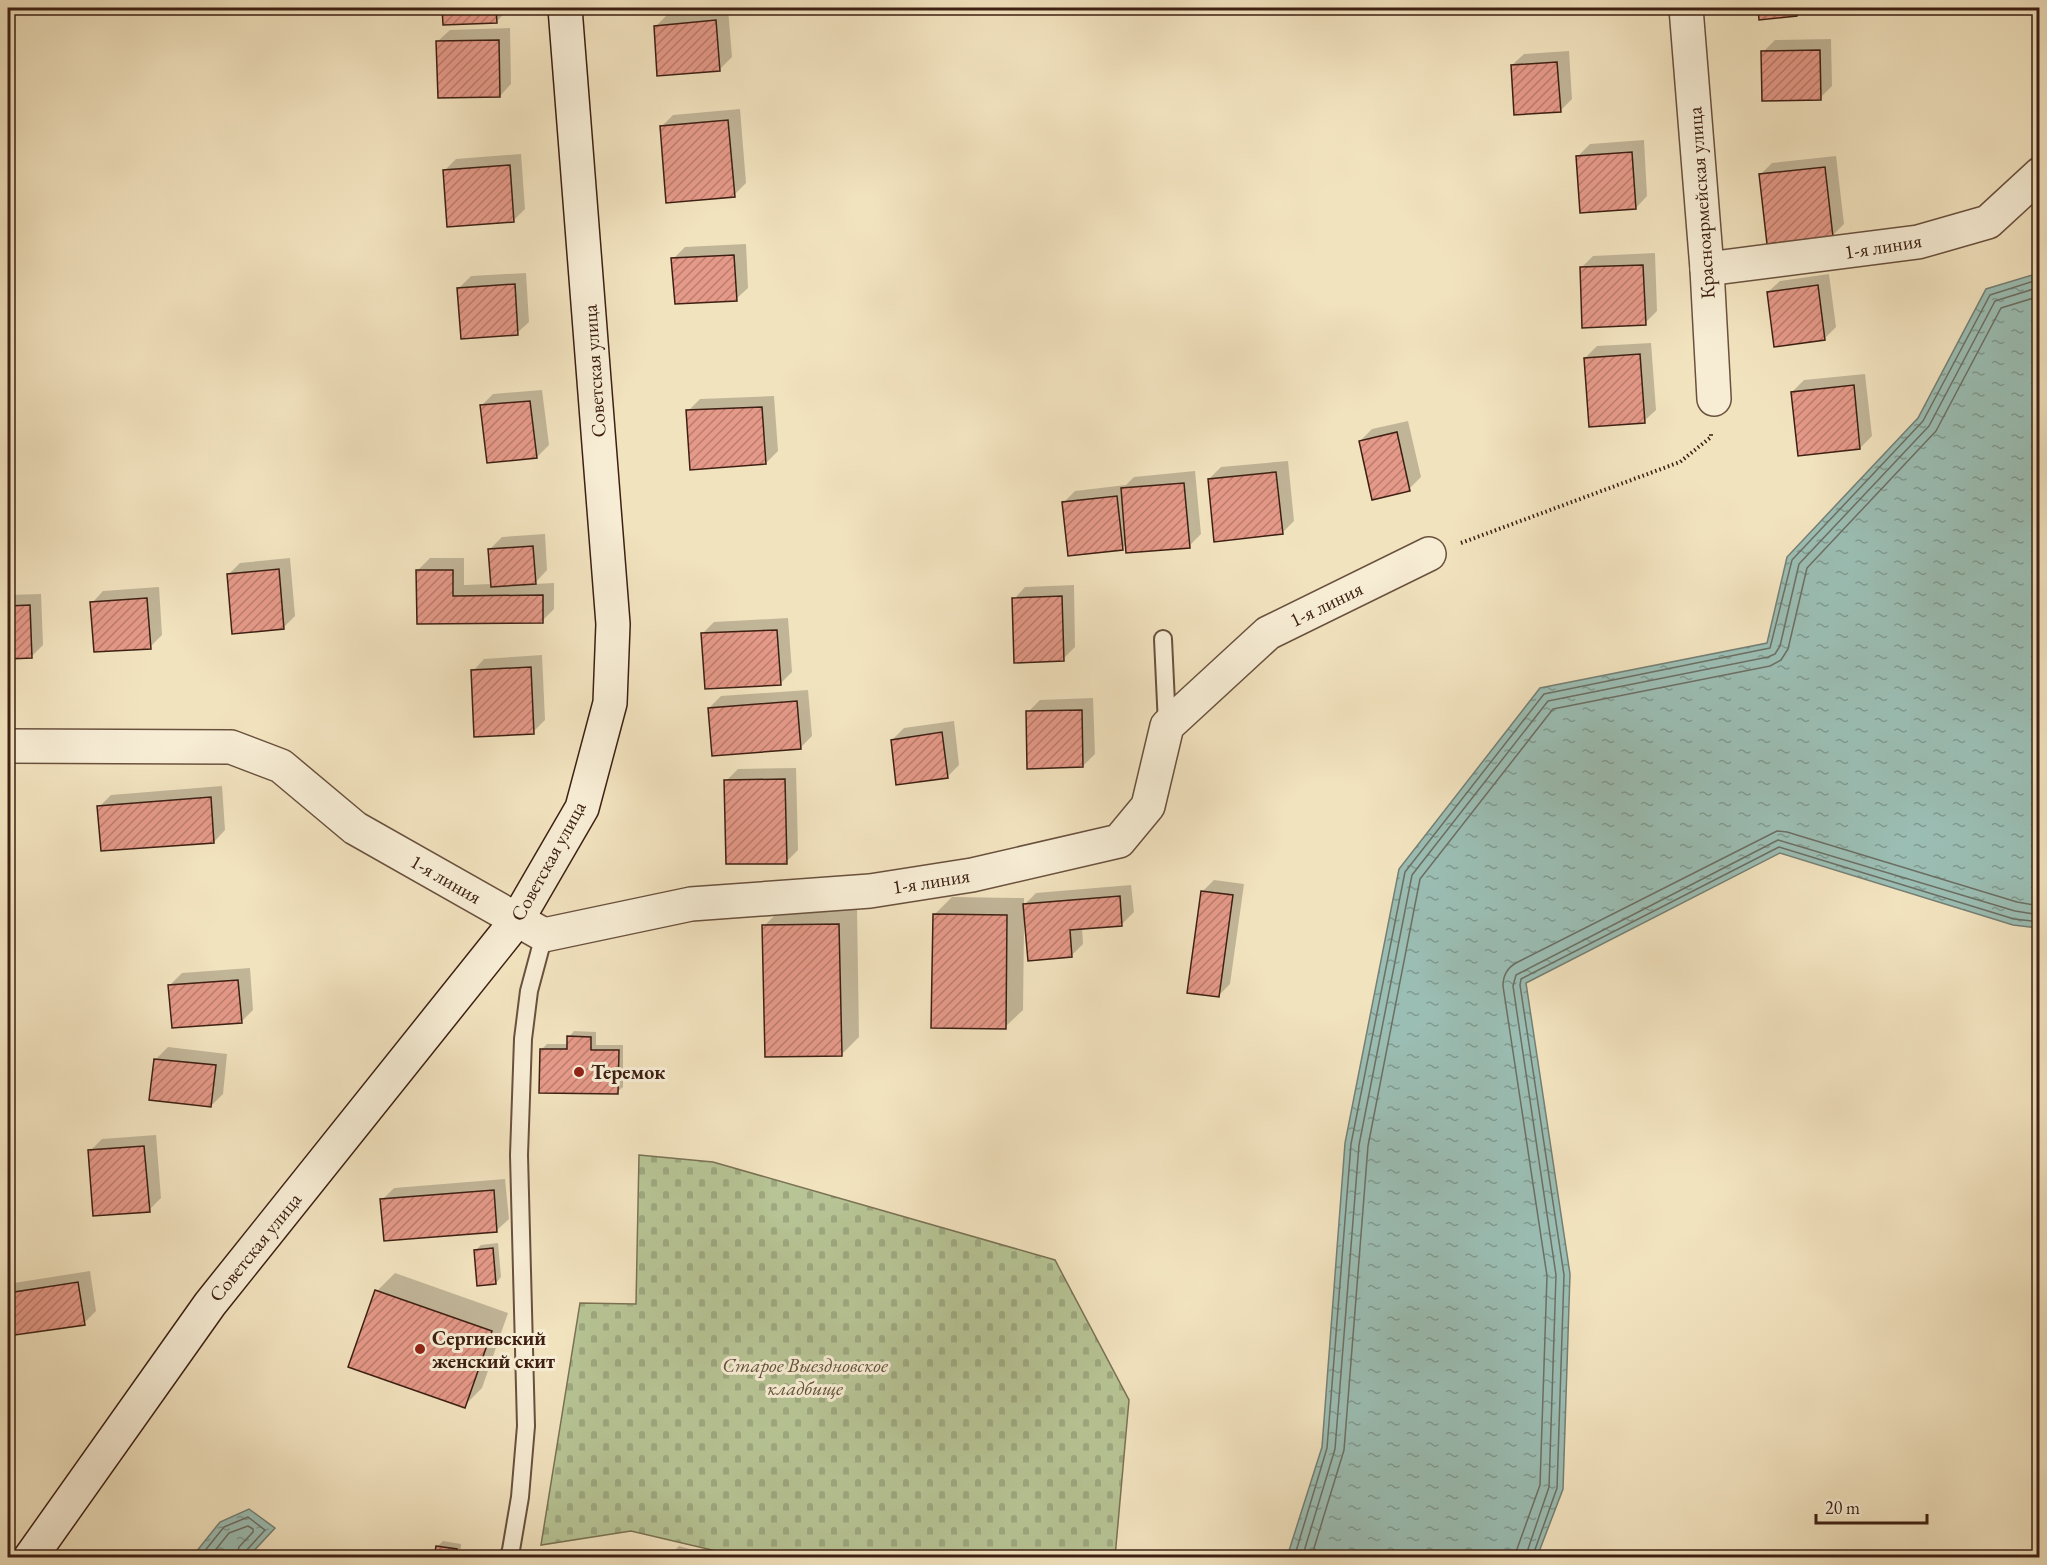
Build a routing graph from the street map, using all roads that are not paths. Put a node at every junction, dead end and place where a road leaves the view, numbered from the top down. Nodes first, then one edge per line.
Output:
1 (565, 8) edge
2 (1686, 8) edge
3 (2040, 174) edge
4 (1707, 269) junction
5 (1714, 399) road end
6 (1429, 554) road end
7 (1163, 639) dead end
8 (1167, 726) junction
9 (8, 746) edge
10 (530, 927) junction
11 (30, 1557) edge
12 (508, 1557) edge

1 - 10 street, Советская улица
2 - 4 street, Красноармейская улица
3 - 4 street, 1-я линия
4 - 5 street, Красноармейская улица
6 - 8 street, 1-я линия
7 - 8 lane
8 - 10 street, 1-я линия
9 - 10 street, 1-я линия
10 - 11 street, Советская улица
10 - 12 lane

